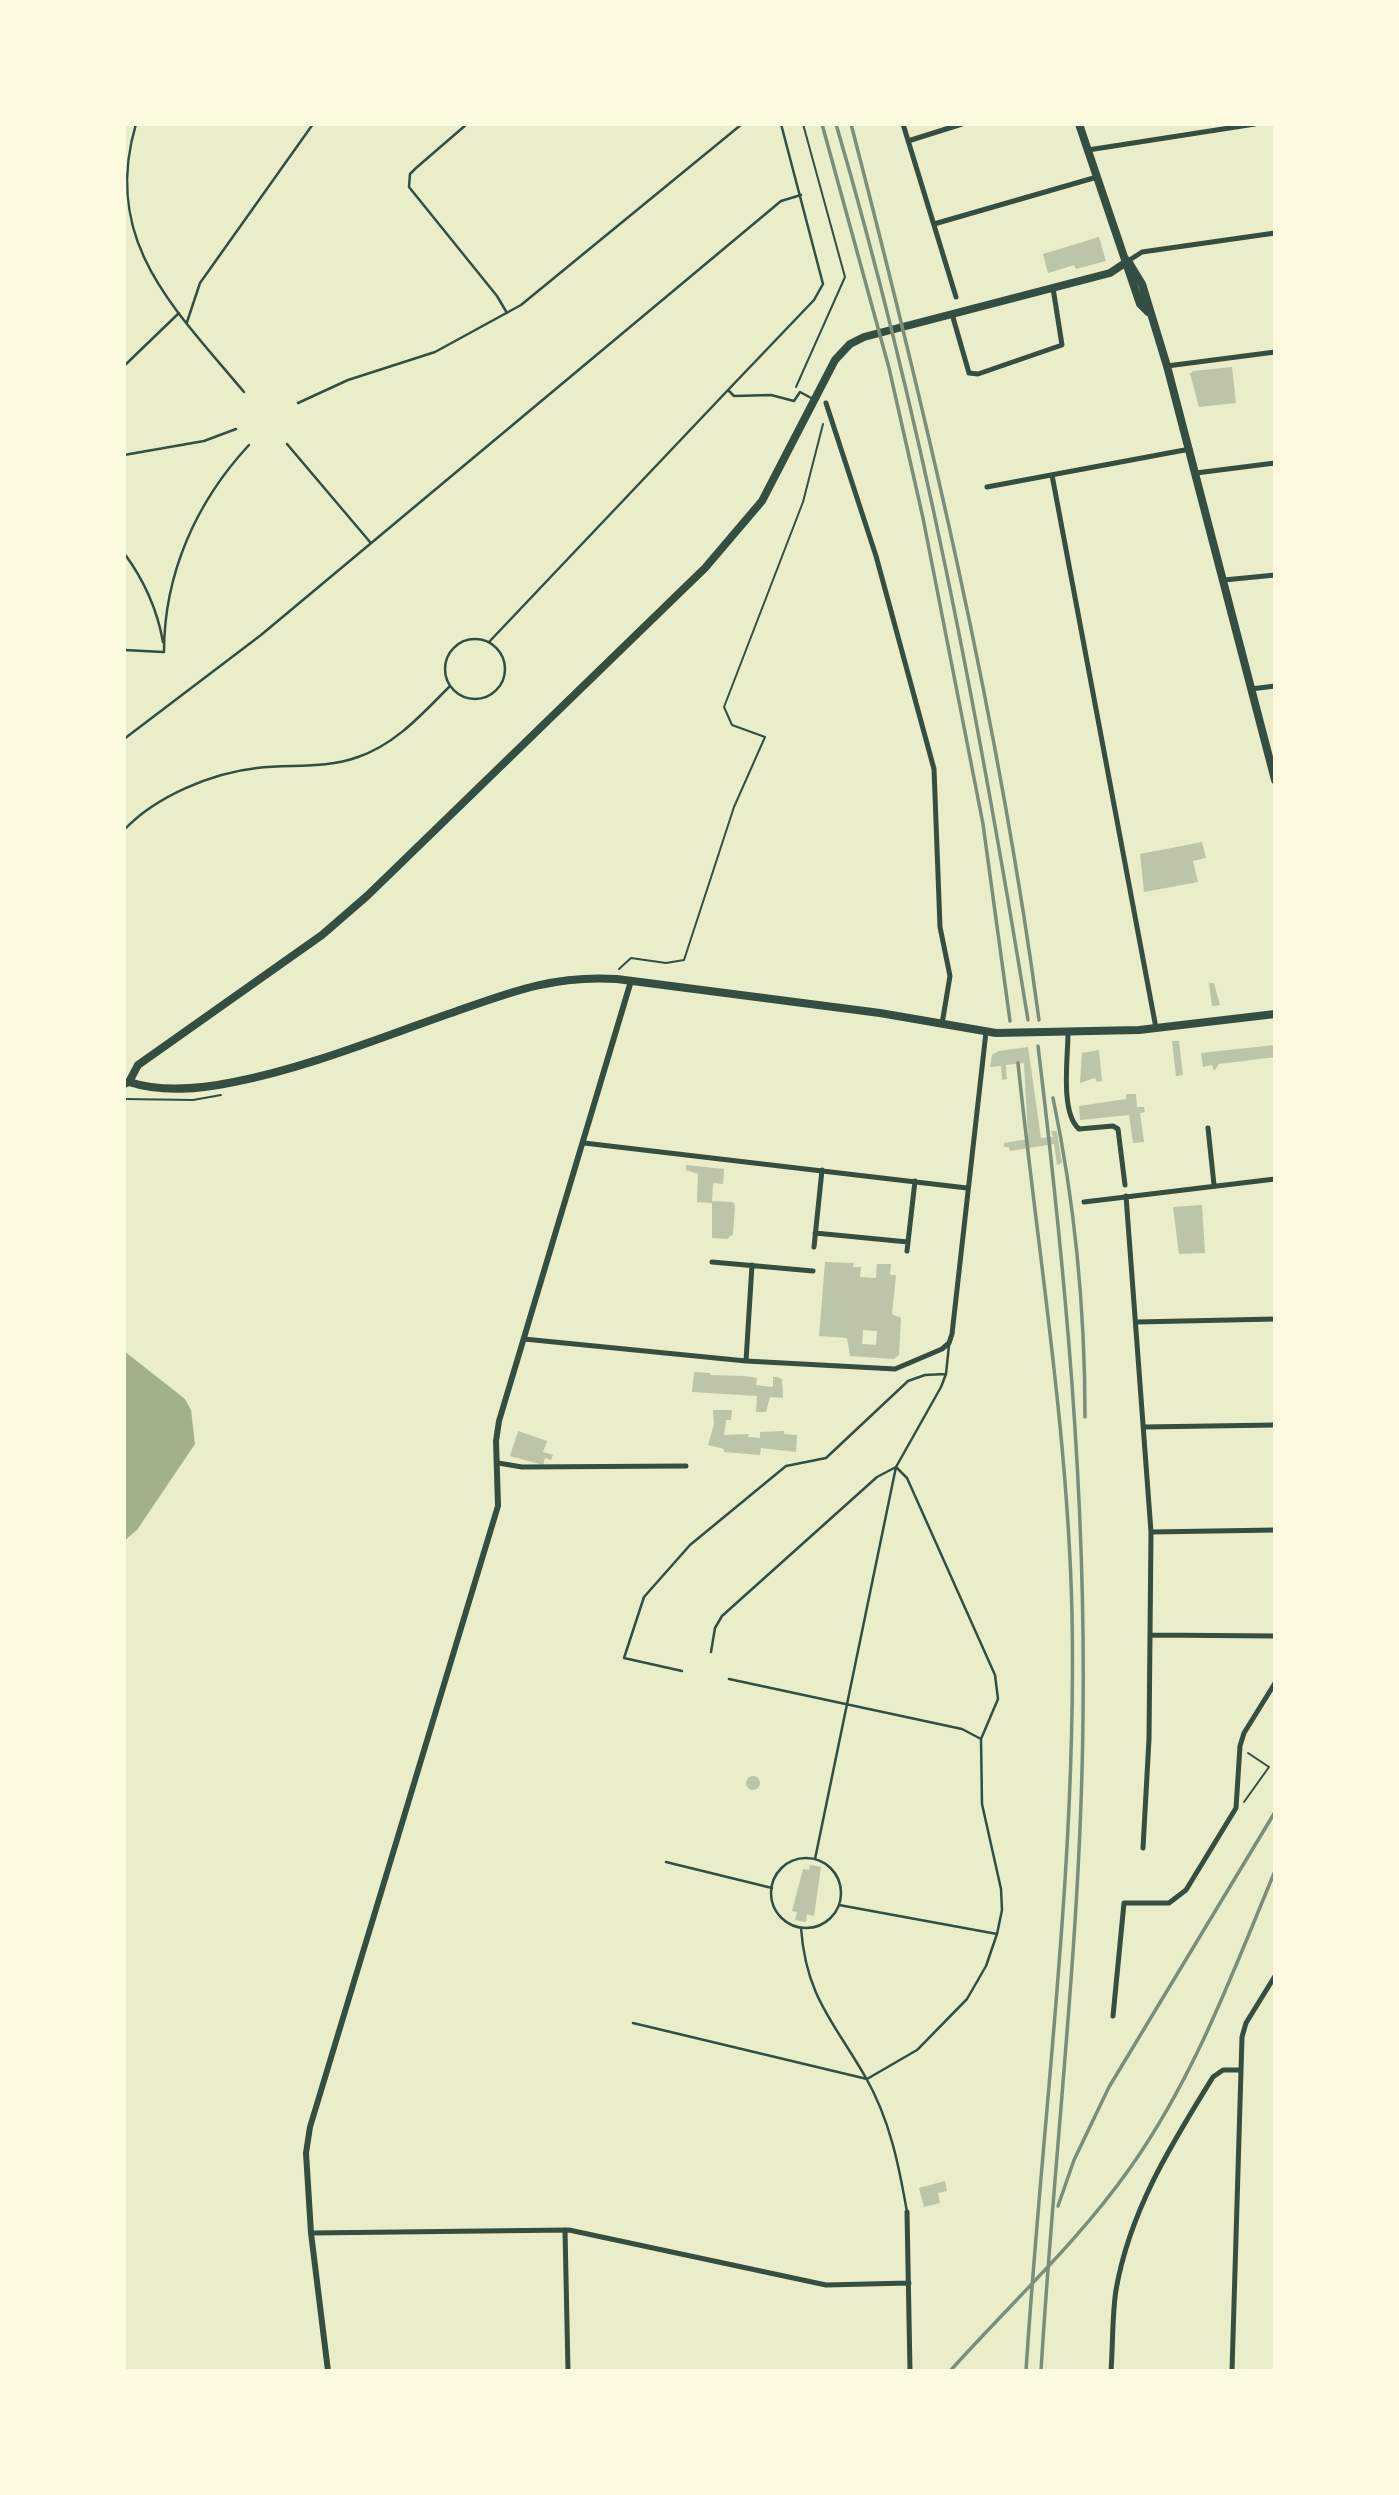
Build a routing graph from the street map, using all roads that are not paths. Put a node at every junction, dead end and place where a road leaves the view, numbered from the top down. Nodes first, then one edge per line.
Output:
1 (136, 124) edge
2 (313, 124) edge
3 (467, 124) edge
4 (742, 124) edge
5 (781, 124) edge
6 (903, 124) edge
7 (962, 124) edge
8 (1079, 124) edge
9 (1255, 124) edge
10 (908, 141) junction
11 (1087, 150) junction
12 (1097, 177) junction
13 (801, 195) junction
14 (934, 224) junction
15 (1275, 233) edge
16 (1128, 261) junction
17 (1053, 288) junction
18 (956, 297) dead end
19 (179, 313) junction
20 (507, 313) junction
21 (952, 314) junction
22 (187, 322) junction
23 (1275, 352) edge
24 (124, 366) edge
25 (1167, 366) junction
26 (728, 390) junction
27 (244, 392) dead end
28 (814, 399) junction
29 (298, 403) dead end
30 (827, 405) road end
31 (236, 429) dead end
32 (287, 444) dead end
33 (249, 445) dead end
34 (1190, 449) junction
35 (124, 455) edge
36 (1275, 463) edge
37 (1196, 473) junction
38 (1052, 475) junction
39 (987, 487) dead end
40 (370, 542) junction
41 (124, 553) edge
42 (1275, 575) edge
43 (1224, 580) junction
44 (489, 642) junction
45 (124, 650) edge
46 (164, 652) junction
47 (1275, 685) edge
48 (450, 686) junction
49 (1251, 689) junction
50 (124, 739) edge
51 (1275, 780) edge
52 (124, 830) edge
53 (631, 981) junction
54 (1275, 1014) edge
55 (942, 1024) junction
56 (1156, 1029) junction
57 (991, 1032) junction
58 (1068, 1033) junction
59 (127, 1083) edge
60 (1208, 1128) dead end
61 (584, 1143) junction
62 (822, 1170) junction
63 (1275, 1179) edge
64 (915, 1181) junction
65 (1125, 1185) dead end
66 (1214, 1185) junction
67 (967, 1188) junction
68 (1126, 1196) junction
69 (1084, 1202) dead end
70 (815, 1233) junction
71 (908, 1242) junction
72 (814, 1247) dead end
73 (907, 1251) dead end
74 (712, 1262) dead end
75 (752, 1265) junction
76 (813, 1271) dead end
77 (1275, 1319) edge
78 (1137, 1322) junction
79 (524, 1339) junction
80 (949, 1343) junction
81 (746, 1361) junction
82 (946, 1374) junction
83 (1275, 1425) edge
84 (1144, 1427) junction
85 (498, 1463) junction
86 (686, 1466) dead end
87 (896, 1467) junction
88 (1275, 1530) edge
89 (1151, 1532) junction
90 (1150, 1635) junction
91 (1275, 1636) edge
92 (711, 1652) dead end
93 (682, 1671) dead end
94 (729, 1679) dead end
95 (1275, 1683) edge
96 (846, 1704) junction
97 (981, 1739) junction
98 (1143, 1848) dead end
99 (815, 1859) junction
100 (666, 1862) dead end
101 (772, 1888) junction
102 (839, 1905) junction
103 (801, 1928) junction
104 (997, 1934) junction
105 (1275, 1976) edge
106 (1113, 2016) dead end
107 (633, 2023) dead end
108 (1240, 2070) junction
109 (867, 2079) junction
110 (907, 2212) joint
111 (565, 2230) junction
112 (311, 2233) junction
113 (909, 2283) junction
114 (328, 2371) edge
115 (568, 2371) edge
116 (910, 2371) edge
117 (1111, 2371) edge
118 (1232, 2371) edge

1 - 19 lane
2 - 22 lane
3 - 20 lane
4 - 20 lane
5 - 13 lane
6 - 10 street
7 - 10 street
8 - 11 main road
9 - 11 street
10 - 14 street
11 - 12 main road
12 - 14 street
12 - 16 main road
13 - 26 lane
13 - 40 lane
14 - 18 street
15 - 16 street
16 - 17 main road
16 - 25 main road
17 - 21 main road
17 - 21 street
19 - 22 lane
19 - 24 lane
20 - 29 lane
21 - 28 main road
22 - 27 lane
23 - 25 street
25 - 34 main road
26 - 28 lane
26 - 44 lane
28 - 59 main road
30 - 55 street
31 - 35 lane
32 - 40 lane
33 - 46 lane
34 - 37 main road
34 - 38 street
36 - 37 street
37 - 43 main road
38 - 39 street
38 - 56 street
40 - 50 lane
41 - 46 lane
42 - 43 street
43 - 49 main road
44 - 48 lane
44 - 48 lane
45 - 46 lane
47 - 49 street
48 - 52 lane
49 - 51 main road
53 - 55 main road
53 - 59 main road
53 - 61 street
54 - 56 main road
55 - 57 main road
56 - 58 main road
57 - 58 main road
57 - 67 street
58 - 65 street
60 - 66 street
61 - 62 street
61 - 79 street
62 - 64 street
62 - 70 street
63 - 66 street
64 - 67 street
64 - 71 street
66 - 68 street
67 - 80 street
68 - 69 street
68 - 78 street
70 - 71 street
70 - 72 street
71 - 73 street
74 - 75 street
75 - 76 street
75 - 81 street
77 - 78 street
78 - 84 street
79 - 81 street
79 - 85 street
80 - 81 street
80 - 82 lane
82 - 87 lane
82 - 93 lane
83 - 84 street
84 - 89 street
85 - 86 street
85 - 112 street
87 - 92 lane
87 - 96 lane
87 - 97 lane
88 - 89 street
89 - 90 street
90 - 91 street
90 - 98 street
94 - 96 lane
95 - 106 street
96 - 97 lane
96 - 99 lane
97 - 104 lane
99 - 101 lane
99 - 102 lane
100 - 101 lane
101 - 103 lane
102 - 103 lane
102 - 104 lane
103 - 109 lane
104 - 109 lane
105 - 108 street
107 - 109 lane
108 - 117 street
108 - 118 street
109 - 110 lane
110 - 113 street
111 - 112 street
111 - 113 street
111 - 115 street
112 - 114 street
113 - 116 street

